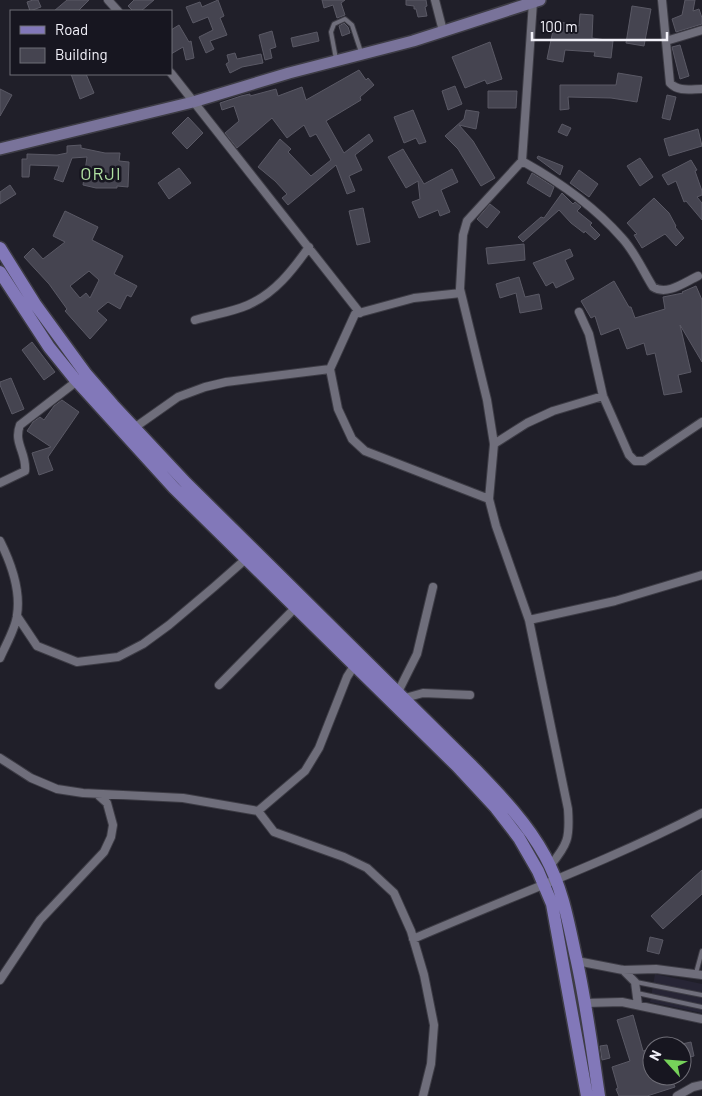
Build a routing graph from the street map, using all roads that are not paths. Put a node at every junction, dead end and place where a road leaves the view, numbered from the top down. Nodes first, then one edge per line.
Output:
1 (108, 0) edge
2 (435, 0) edge
3 (662, 0) edge
4 (537, 1) edge
5 (117, 10) edge
6 (702, 30) edge
7 (443, 31) junction
8 (666, 41) junction
9 (362, 54) junction
10 (336, 61) junction
11 (172, 74) edge
12 (702, 89) edge
13 (193, 102) junction
14 (0, 149) edge
15 (522, 161) junction
16 (309, 247) junction
17 (0, 248) edge
18 (0, 272) edge
19 (698, 276) dead end
20 (461, 292) junction
21 (360, 312) junction
22 (579, 312) dead end
23 (195, 320) dead end
24 (330, 369) junction
25 (77, 381) junction
26 (603, 396) junction
27 (702, 422) edge
28 (134, 428) junction
29 (494, 444) junction
30 (0, 484) edge
31 (489, 499) junction
32 (0, 541) edge
33 (247, 558) junction
34 (702, 575) edge
35 (433, 587) dead end
36 (296, 607) junction
37 (17, 616) junction
38 (528, 620) junction
39 (0, 658) edge
40 (354, 666) junction
41 (218, 685) dead end
42 (470, 694) dead end
43 (402, 695) junction
44 (0, 758) edge
45 (96, 794) junction
46 (258, 811) junction
47 (702, 813) edge
48 (550, 866) junction
49 (550, 882) junction
50 (414, 939) junction
51 (702, 951) edge
52 (577, 961) junction
53 (623, 970) junction
54 (699, 974) edge
55 (0, 980) edge
56 (635, 982) junction
57 (638, 993) junction
58 (702, 995) edge
59 (584, 1003) junction
60 (638, 1005) junction
61 (702, 1006) edge
62 (702, 1019) edge
63 (702, 1085) edge
64 (423, 1096) edge
65 (587, 1096) edge
66 (599, 1096) edge
67 (677, 1096) edge

1 - 5 street
2 - 7 street
3 - 8 street
4 - 7 main road
4 - 15 street
6 - 8 street
7 - 9 main road
8 - 12 street
9 - 10 main road
9 - 10 lane
10 - 13 main road
11 - 13 street
13 - 14 main road
13 - 16 street
15 - 19 street
15 - 20 street
16 - 21 street
16 - 23 street
17 - 28 main road
18 - 25 main road
20 - 21 street
20 - 29 street
21 - 24 street
22 - 26 street
24 - 28 street
24 - 31 street
25 - 30 street
25 - 33 main road
26 - 27 street
26 - 29 street
28 - 43 main road
29 - 31 street
31 - 38 street
32 - 37 street
33 - 36 main road
33 - 37 street
34 - 38 street
35 - 43 street
36 - 40 main road
36 - 41 street
37 - 39 street
38 - 48 street
40 - 46 street
40 - 49 main road
42 - 43 street
43 - 48 main road
44 - 45 street
45 - 46 street
45 - 55 street
46 - 50 street
47 - 49 street
48 - 49 main road
49 - 50 street
49 - 52 main road
49 - 65 main road
50 - 64 street
51 - 54 lane
52 - 53 street
52 - 59 main road
53 - 54 street
53 - 56 street
56 - 57 street
56 - 58 lane
57 - 60 street
57 - 61 lane
59 - 60 street
59 - 66 main road
60 - 62 street
63 - 67 street

